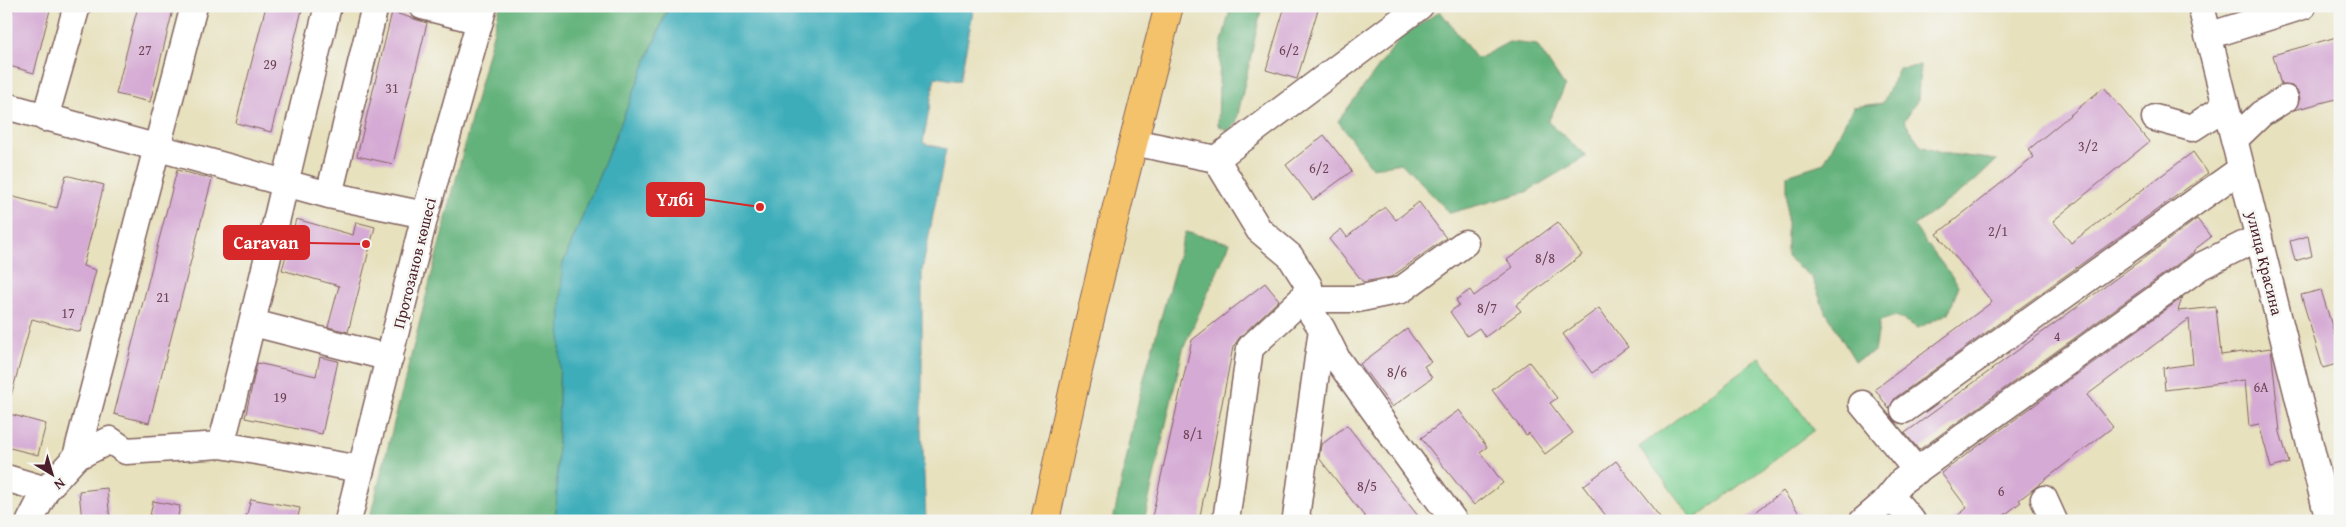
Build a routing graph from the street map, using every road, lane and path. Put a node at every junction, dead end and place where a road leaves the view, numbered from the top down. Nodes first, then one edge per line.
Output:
1 (76, 6) edge
2 (194, 6) edge
3 (328, 6) edge
4 (375, 6) edge
5 (422, 6) edge
6 (1169, 6) edge
7 (1420, 6) edge
8 (2201, 6) edge
9 (2303, 6) edge
10 (482, 13) edge
11 (2208, 36) junction
12 (2285, 99) dead end
13 (6, 106) edge
14 (2226, 106) junction
15 (46, 118) junction
16 (2155, 118) dead end
17 (2234, 140) junction
18 (1133, 142) junction
19 (157, 149) junction
20 (1216, 158) junction
21 (2242, 169) junction
22 (284, 183) junction
23 (329, 195) junction
24 (425, 215) junction
25 (2258, 237) junction
26 (1465, 243) dead end
27 (1302, 299) junction
28 (253, 323) junction
29 (1322, 329) junction
30 (390, 358) junction
31 (1862, 404) dead end
32 (1904, 410) dead end
33 (221, 445) junction
34 (76, 457) junction
35 (361, 469) junction
36 (1917, 471) junction
37 (6, 478) edge
38 (2330, 478) edge
39 (46, 490) junction
40 (1884, 503) junction
41 (30, 521) edge
42 (348, 521) edge
43 (1045, 521) edge
44 (1226, 521) edge
45 (1298, 521) edge
46 (1454, 521) edge
47 (1863, 521) edge
48 (1912, 521) edge
49 (2329, 521) edge

1 - 15 street
2 - 19 street
3 - 22 street
4 - 23 street
5 - 10 street
6 - 18 main road
7 - 20 street
8 - 11 street, улица Красина
9 - 11 street
10 - 24 street, Протозанов көшесі
11 - 14 street, улица Красина
12 - 17 street
13 - 15 street
14 - 16 street
14 - 17 street, улица Красина
15 - 19 street
17 - 21 street, улица Красина
18 - 20 street
18 - 43 main road
19 - 22 street
19 - 34 street
20 - 27 street
21 - 25 street, улица Красина
21 - 32 street
22 - 23 street
22 - 28 street
23 - 24 street
24 - 30 street, Протозанов көшесі
25 - 36 street
25 - 38 street, улица Красина
26 - 27 street
27 - 29 street
27 - 44 street
28 - 30 street
28 - 33 street
29 - 45 street
29 - 46 street
30 - 35 street, Протозанов көшесі
31 - 36 street
33 - 34 street
33 - 35 street
34 - 39 street
35 - 42 street, Протозанов көшесі
36 - 40 street
37 - 39 street
38 - 49 street, улица Красина
39 - 41 street
40 - 47 street
40 - 48 street

